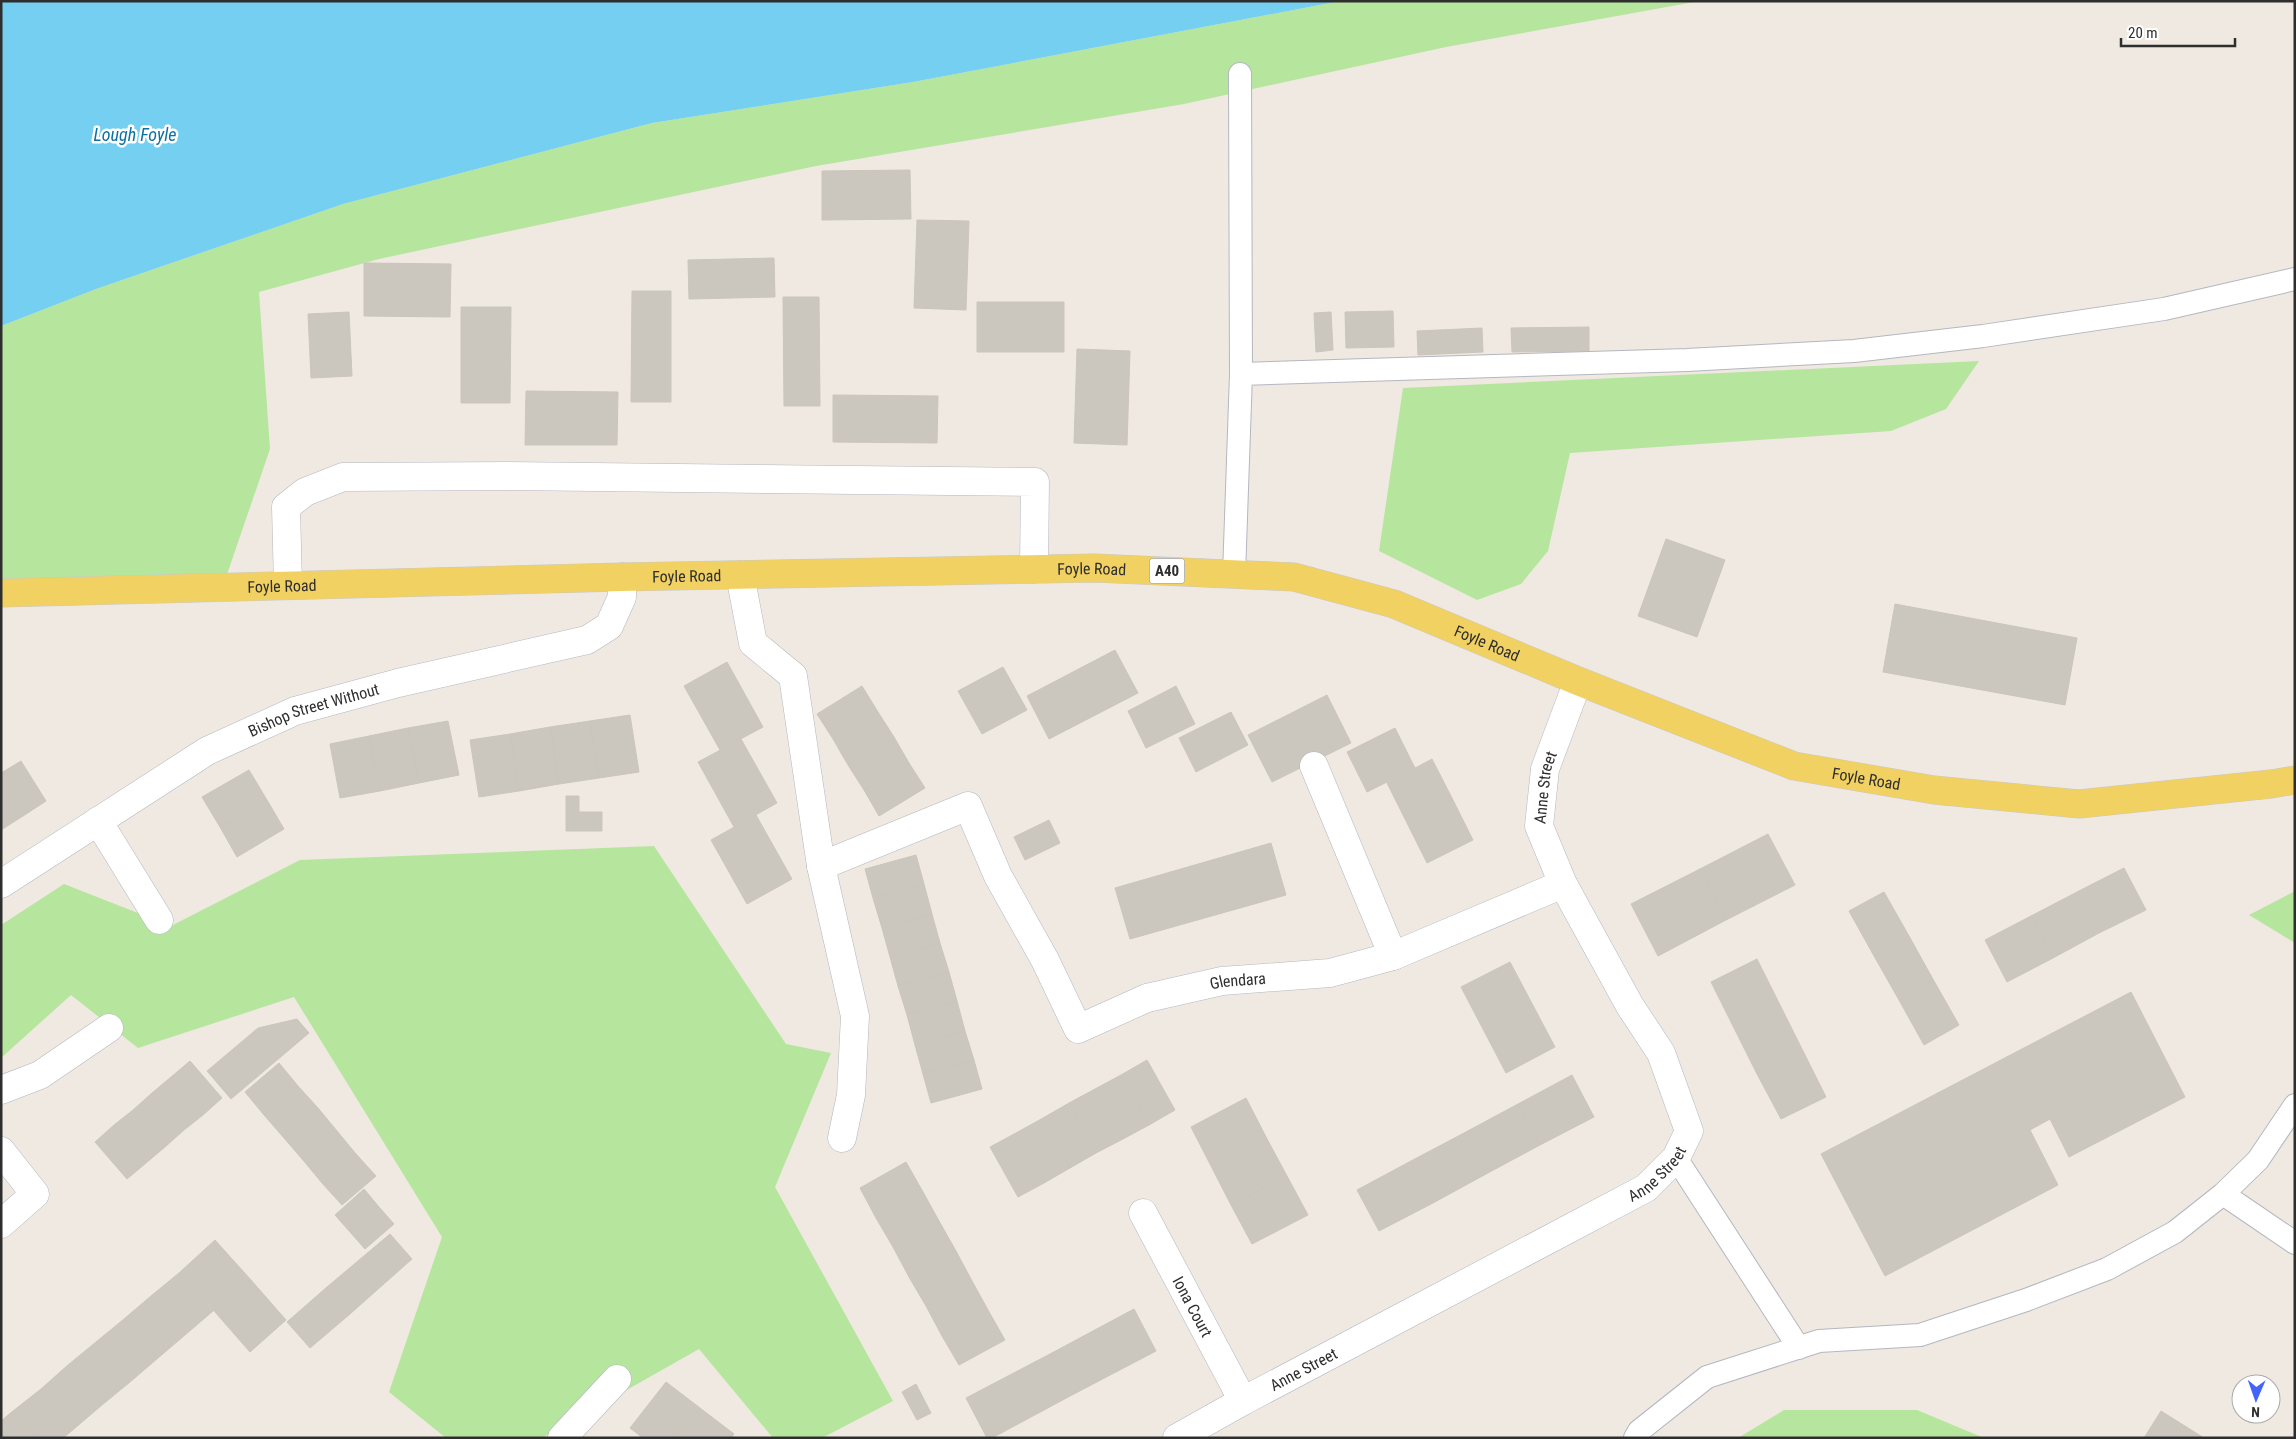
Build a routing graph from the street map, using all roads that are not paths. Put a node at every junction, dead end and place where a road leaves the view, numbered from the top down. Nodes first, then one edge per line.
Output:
1 (1240, 74) dead end
2 (2295, 279) edge
3 (1241, 374) junction
4 (1034, 569) junction
5 (1234, 574) junction
6 (740, 575) junction
7 (622, 577) junction
8 (288, 585) junction
9 (1, 593) edge
10 (1578, 681) junction
11 (1314, 766) dead end
12 (2295, 780) edge
13 (98, 821) junction
14 (821, 866) junction
15 (1, 884) edge
16 (1563, 884) junction
17 (159, 920) dead end
18 (1393, 956) junction
19 (109, 1028) dead end
20 (1, 1090) edge
21 (2295, 1105) edge
22 (842, 1138) dead end
23 (1, 1151) edge
24 (1676, 1158) junction
25 (2223, 1194) junction
26 (1143, 1213) dead end
27 (1, 1224) edge
28 (2295, 1243) edge
29 (1799, 1348) junction
30 (617, 1379) dead end
31 (1243, 1401) junction
32 (562, 1438) edge
33 (1178, 1438) edge
34 (1635, 1438) edge

1 - 3 lane
2 - 3 lane
3 - 5 lane
4 - 5 main road, Foyle Road / A40
4 - 6 main road, Foyle Road / A40
4 - 8 street
5 - 10 main road, Foyle Road / A40
6 - 7 main road, Foyle Road / A40
6 - 14 street
7 - 8 main road, Foyle Road / A40
7 - 13 street, Bishop Street Without
8 - 9 main road, Foyle Road / A40
10 - 12 main road, Foyle Road / A40
10 - 16 street, Anne Street
11 - 18 street
13 - 15 street, Bishop Street Without
13 - 17 street
14 - 18 street, Glendara
14 - 22 street
16 - 18 street, Glendara
16 - 24 street, Anne Street
19 - 20 street
21 - 25 lane
23 - 27 street
24 - 29 lane
24 - 31 street, Anne Street
25 - 28 lane
25 - 29 lane
26 - 31 street, Iona Court
29 - 34 lane
30 - 32 street
31 - 33 street, Anne Street

